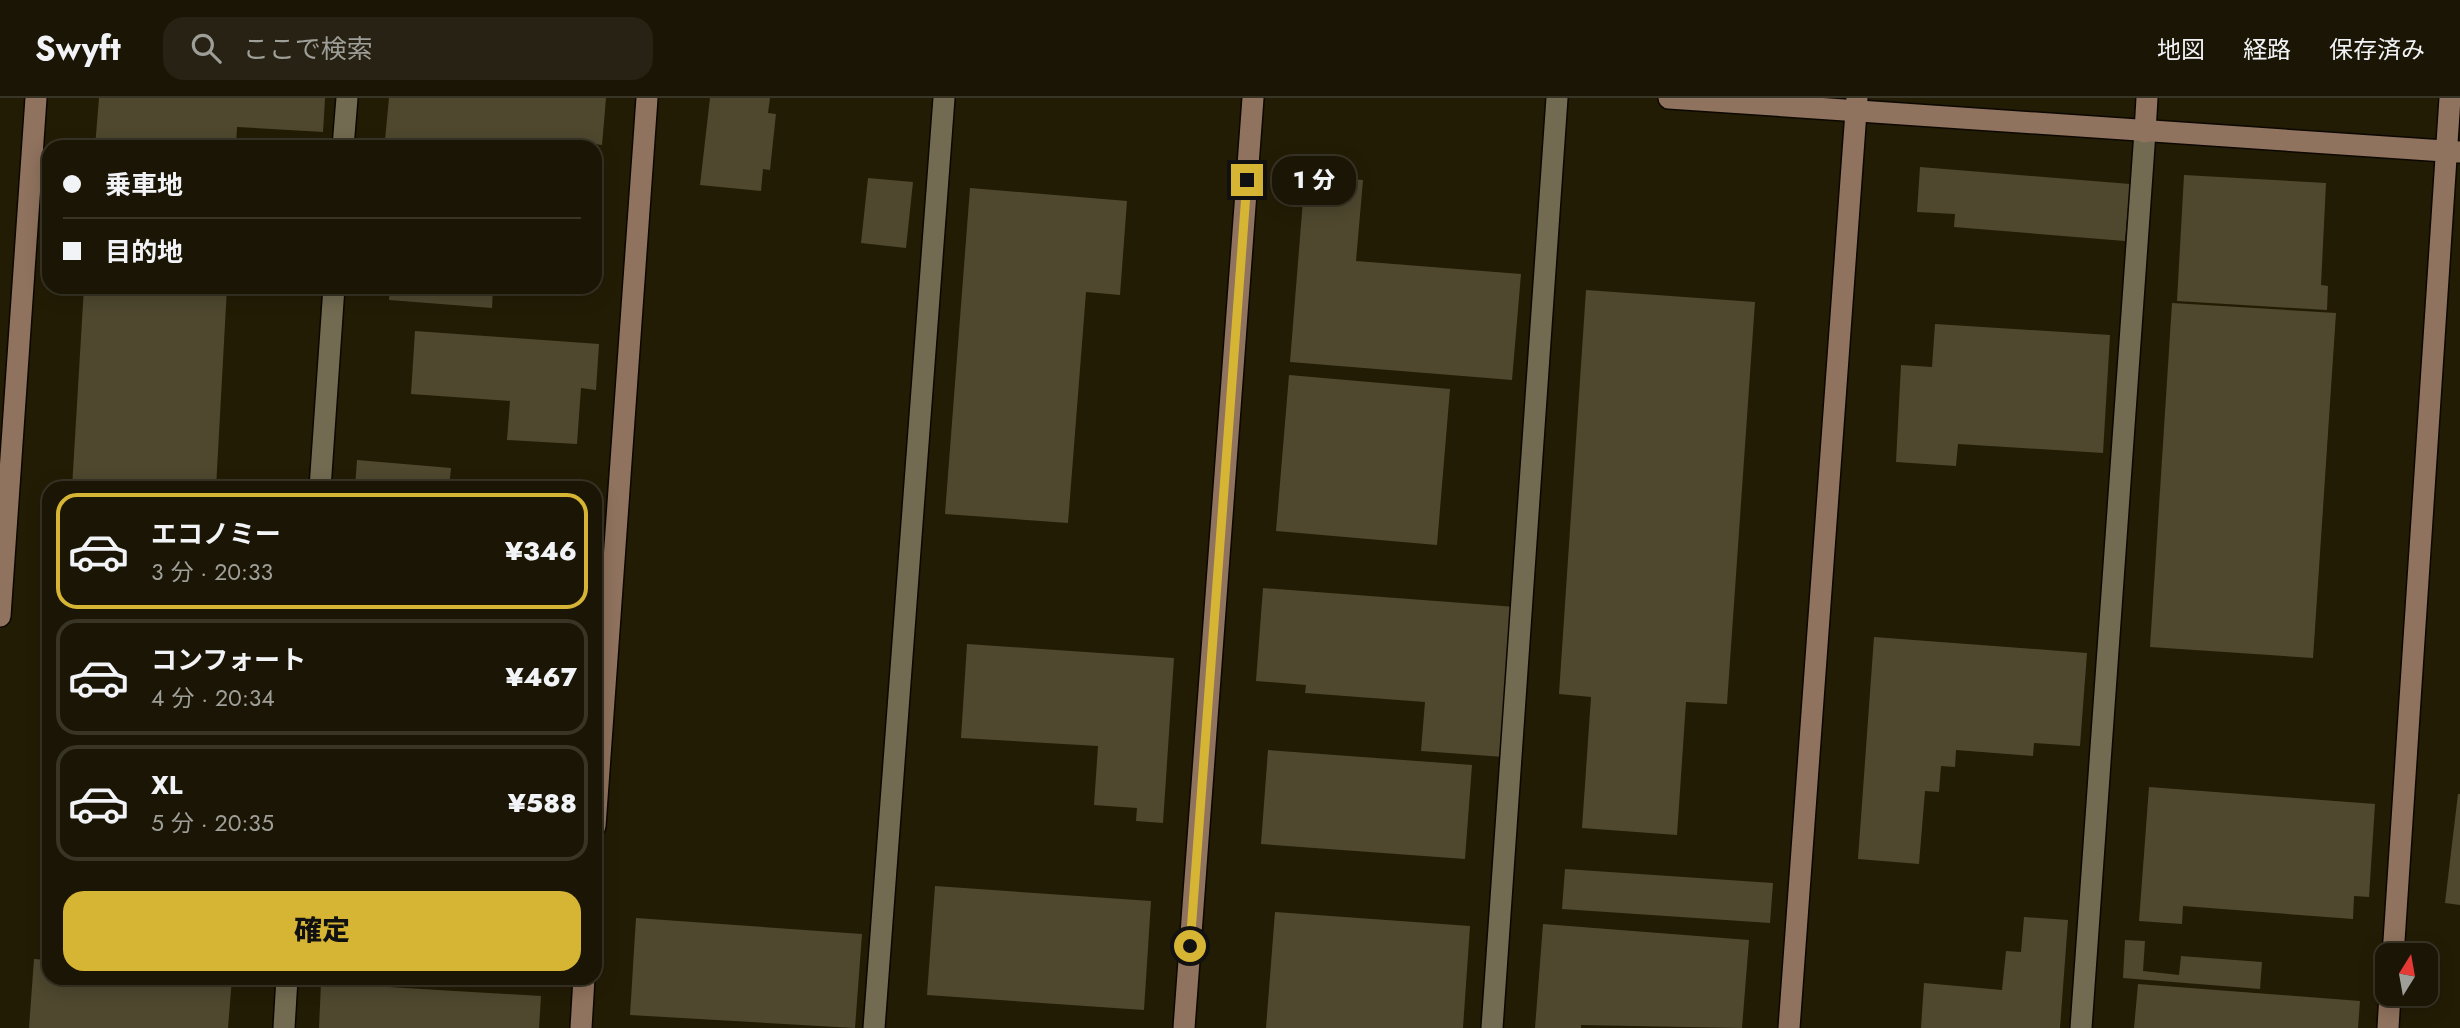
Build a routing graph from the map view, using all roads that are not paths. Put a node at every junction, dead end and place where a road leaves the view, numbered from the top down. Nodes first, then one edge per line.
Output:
1 (36, 98) edge
2 (346, 98) edge
3 (647, 98) edge
4 (944, 98) edge
5 (1253, 98) edge
6 (1557, 98) edge
7 (1669, 98) edge
8 (2147, 98) edge
9 (2450, 98) edge
10 (1856, 106) edge
11 (2145, 132) junction
12 (343, 140) edge
13 (2453, 152) edge
14 (334, 294) edge
15 (320, 481) edge
16 (0, 616) edge
17 (602, 728) edge
18 (2394, 943) edge
19 (287, 985) edge
20 (584, 985) edge
21 (2389, 1006) edge
22 (284, 1028) edge
23 (581, 1028) edge
24 (874, 1028) edge
25 (1184, 1028) edge
26 (1492, 1028) edge
27 (1789, 1028) edge
28 (2081, 1028) edge
29 (2388, 1028) edge

1 - 16 street
2 - 12 street
3 - 17 street
4 - 24 street
5 - 25 street
6 - 26 street
7 - 10 street
8 - 11 street
9 - 13 street
10 - 11 street
10 - 27 street
11 - 13 street
11 - 28 street
13 - 18 street
14 - 15 street
19 - 22 street
20 - 23 street
21 - 29 street

